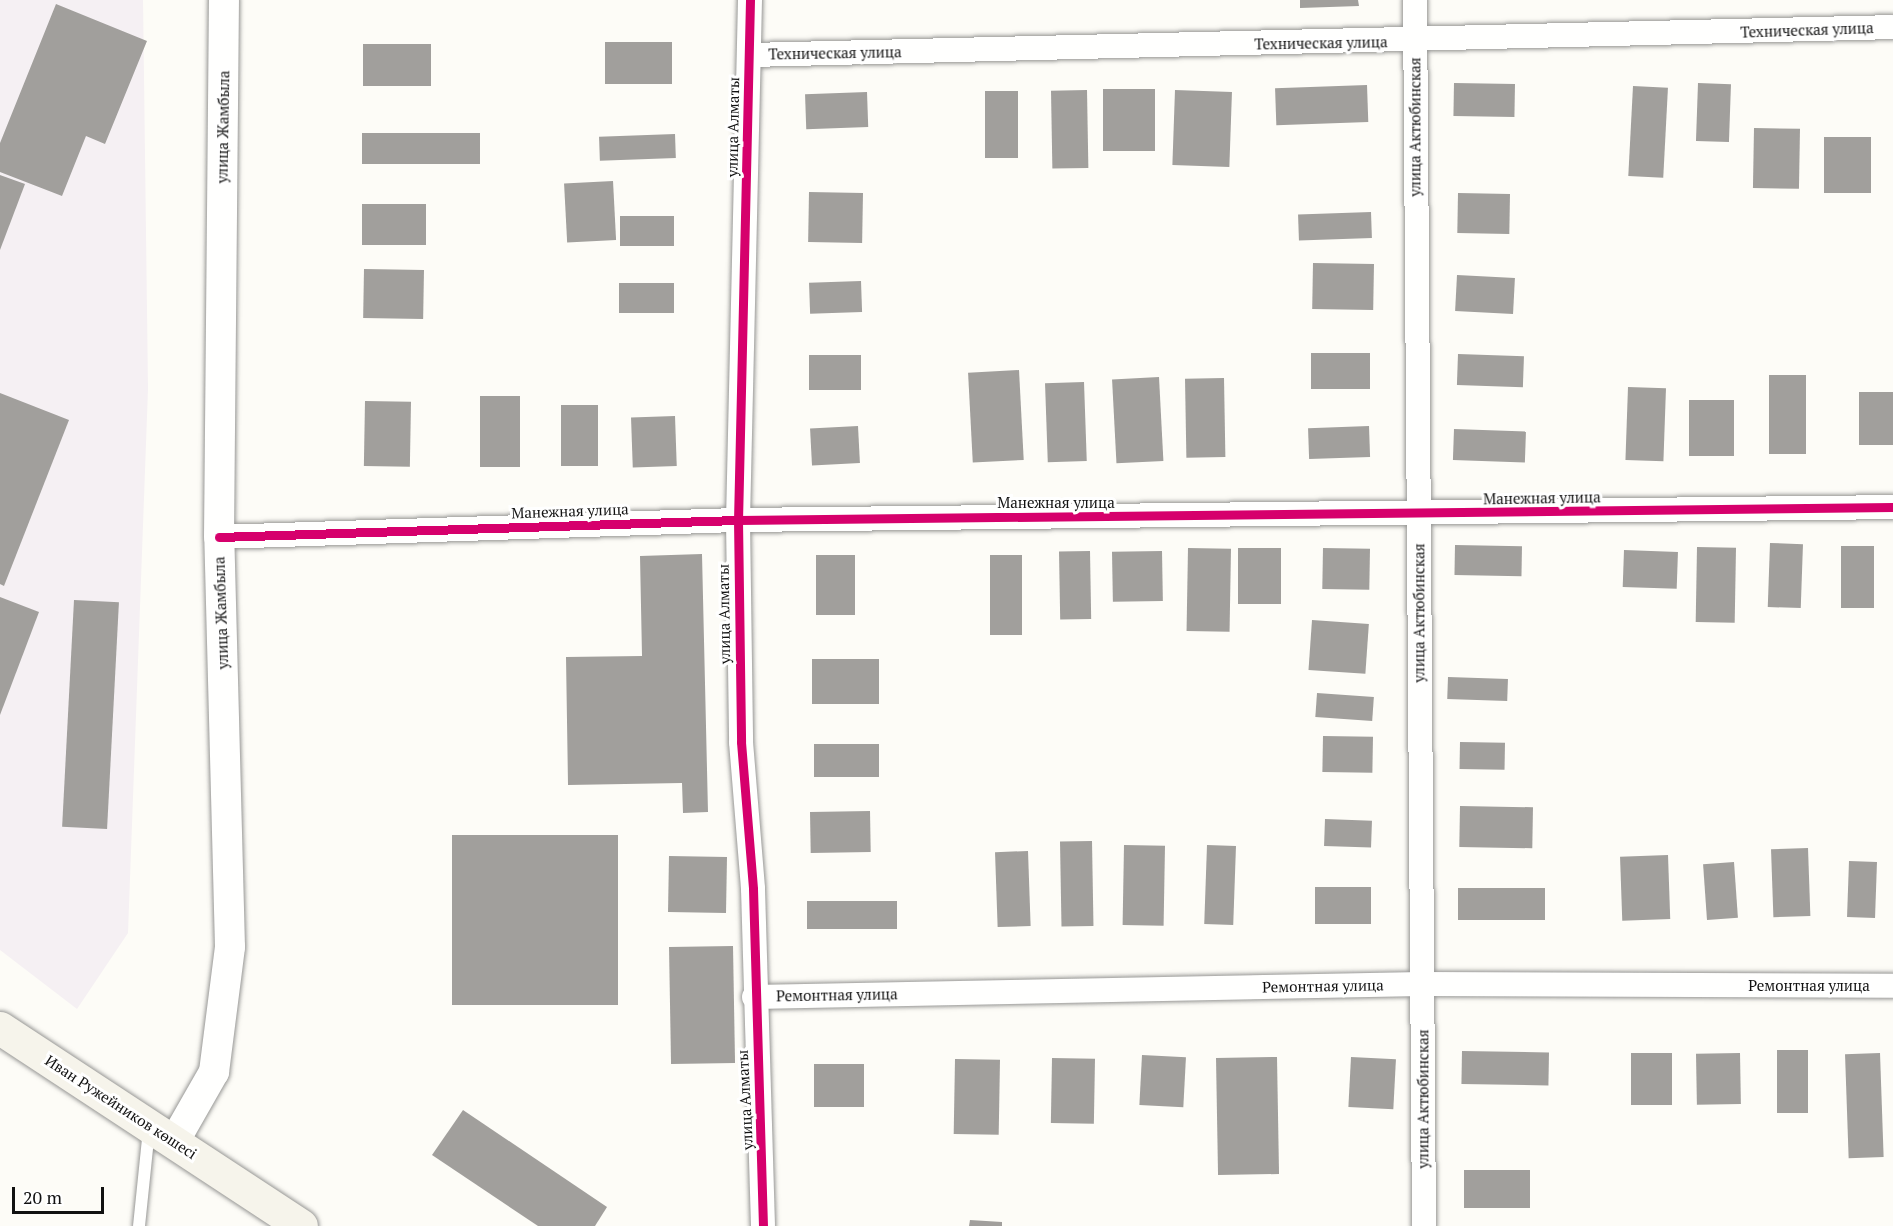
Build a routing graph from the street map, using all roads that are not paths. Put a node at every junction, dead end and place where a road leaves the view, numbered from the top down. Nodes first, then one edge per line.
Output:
1 (224, 0) edge
2 (750, 0) edge
3 (1415, 0) edge
4 (1893, 27) edge
5 (1415, 41) junction
6 (750, 55) junction
7 (1893, 507) edge
8 (1419, 515) junction
9 (738, 520) junction
10 (219, 537) junction
11 (1422, 984) junction
12 (1893, 986) edge
13 (754, 997) junction
14 (0, 1028) edge
15 (162, 1134) junction
16 (139, 1226) edge
17 (301, 1226) edge
18 (763, 1226) edge
19 (1424, 1226) edge

1 - 10 street, улица Жамбыла
2 - 6 street, улица Алматы
3 - 5 street, улица Актюбинская
4 - 5 street, Техническая улица
5 - 6 street, Техническая улица
5 - 8 street, улица Актюбинская
6 - 9 street, улица Алматы
7 - 8 street, Манежная улица
8 - 9 street, Манежная улица
8 - 11 street, улица Актюбинская
9 - 10 street, Манежная улица
9 - 13 street, улица Алматы
10 - 15 street, улица Жамбыла
11 - 12 street, Ремонтная улица
11 - 13 street, Ремонтная улица
11 - 19 street, улица Актюбинская
13 - 18 street, улица Алматы
14 - 15 main road, Иван Ружейников көшесі
15 - 16 lane
15 - 17 main road, Иван Ружейников көшесі

